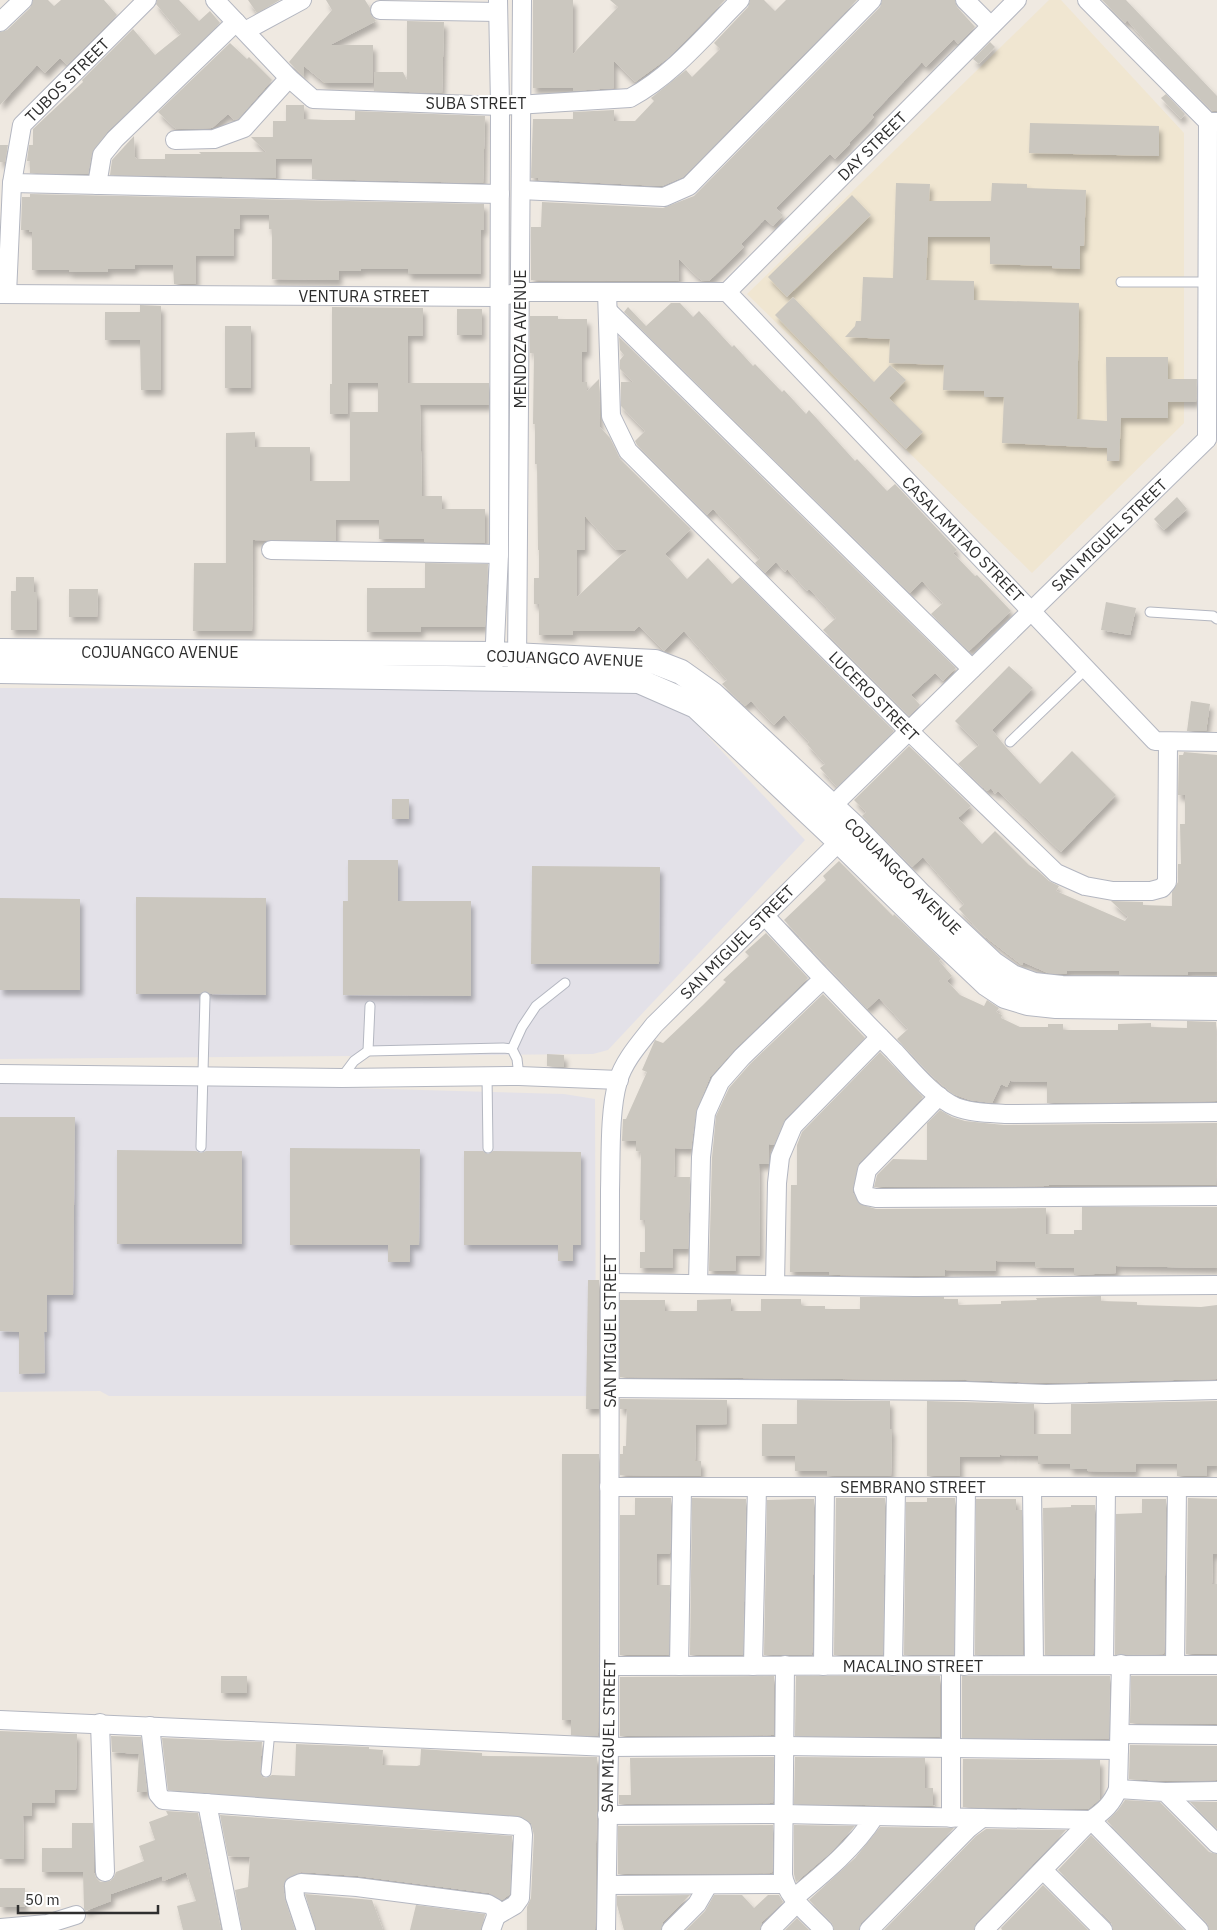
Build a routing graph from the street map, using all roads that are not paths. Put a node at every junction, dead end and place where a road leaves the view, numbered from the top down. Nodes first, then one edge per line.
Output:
1 (23, 0) edge
2 (147, 0) edge
3 (215, 0) edge
4 (302, 0) edge
5 (522, 0) edge
6 (740, 0) edge
7 (872, 0) edge
8 (965, 0) edge
9 (1017, 0) edge
10 (1087, 0) edge
11 (498, 6) edge
12 (380, 10) dead end
13 (0, 22) edge
14 (991, 26) junction
15 (240, 27) junction
16 (289, 78) junction
17 (522, 104) junction
18 (500, 106) junction
19 (1213, 122) edge
20 (175, 140) dead end
21 (12, 183) junction
22 (97, 185) junction
23 (521, 190) junction
24 (500, 194) junction
25 (1121, 282) dead end
26 (1208, 282) junction
27 (520, 292) junction
28 (607, 292) junction
29 (728, 292) junction
30 (3, 294) edge
31 (498, 297) junction
32 (608, 311) junction
33 (1212, 439) edge
34 (271, 550) dead end
35 (499, 554) junction
36 (1032, 611) junction
37 (1150, 612) dead end
38 (1217, 619) edge
39 (0, 651) edge
40 (506, 666) junction
41 (1086, 668) junction
42 (972, 669) junction
43 (0, 671) edge
44 (909, 731) junction
45 (1010, 742) dead end
46 (1168, 742) junction
47 (1217, 742) edge
48 (824, 813) junction
49 (846, 834) junction
50 (765, 916) junction
51 (823, 979) junction
52 (565, 983) dead end
53 (1217, 989) edge
54 (205, 997) dead end
55 (370, 1006) dead end
56 (1217, 1008) edge
57 (880, 1037) junction
58 (512, 1049) junction
59 (368, 1052) junction
60 (0, 1074) edge
61 (204, 1076) junction
62 (487, 1076) junction
63 (519, 1076) junction
64 (342, 1078) junction
65 (619, 1080) junction
66 (939, 1096) junction
67 (1217, 1112) edge
68 (201, 1147) dead end
69 (488, 1148) dead end
70 (1217, 1196) edge
71 (610, 1283) junction
72 (698, 1284) junction
73 (775, 1284) junction
74 (1217, 1285) edge
75 (610, 1388) junction
76 (1217, 1390) edge
77 (609, 1487) junction
78 (682, 1487) junction
79 (756, 1487) junction
80 (825, 1487) junction
81 (896, 1487) junction
82 (966, 1487) junction
83 (1032, 1487) junction
84 (1106, 1487) junction
85 (1177, 1487) junction
86 (1217, 1487) edge
87 (1112, 1664) junction
88 (1175, 1664) junction
89 (1217, 1664) edge
90 (785, 1665) junction
91 (1034, 1665) junction
92 (609, 1666) junction
93 (679, 1666) junction
94 (753, 1666) junction
95 (823, 1666) junction
96 (893, 1666) junction
97 (958, 1666) junction
98 (0, 1720) edge
99 (100, 1723) junction
100 (150, 1726) junction
101 (270, 1731) junction
102 (1217, 1735) edge
103 (1120, 1742) junction
104 (609, 1746) junction
105 (783, 1746) junction
106 (950, 1749) junction
107 (266, 1772) dead end
108 (1118, 1789) junction
109 (1217, 1791) edge
110 (1165, 1792) junction
111 (207, 1803) junction
112 (783, 1814) junction
113 (607, 1815) junction
114 (875, 1816) junction
115 (951, 1818) junction
116 (982, 1818) junction
117 (1091, 1820) junction
118 (1217, 1844) edge
119 (1043, 1870) junction
120 (105, 1872) dead end
121 (606, 1885) junction
122 (708, 1885) junction
123 (792, 1895) junction
124 (76, 1915) dead end
125 (493, 1923) edge
126 (992, 1927) edge
127 (0, 1928) edge
128 (232, 1930) edge
129 (306, 1930) edge
130 (606, 1930) edge
131 (671, 1930) edge
132 (770, 1930) edge
133 (824, 1930) edge
134 (870, 1930) edge
135 (1103, 1930) edge
136 (1199, 1930) edge

1 - 13 street
2 - 21 street, TUBOS STREET
3 - 15 street, SUBA STREET
4 - 15 street
5 - 17 street, MENDOZA AVENUE
6 - 17 street, SUBA STREET
7 - 23 street
8 - 14 street
9 - 14 street, DAY STREET
10 - 19 street
11 - 12 street
11 - 18 street, MENDOZA AVENUE
14 - 29 street, DAY STREET
15 - 16 street, SUBA STREET
15 - 22 street
16 - 18 street, SUBA STREET
16 - 20 street
17 - 18 street, SUBA STREET
17 - 23 street, MENDOZA AVENUE
18 - 24 street, MENDOZA AVENUE
19 - 26 street
21 - 22 street
21 - 30 street, TUBOS STREET
22 - 24 street
23 - 27 street, MENDOZA AVENUE
24 - 31 street, MENDOZA AVENUE
25 - 26 lane
26 - 33 street
27 - 28 street, VENTURA STREET
27 - 31 street, VENTURA STREET
27 - 40 street, MENDOZA AVENUE
28 - 29 street, VENTURA STREET
28 - 32 street, LUCERO STREET
29 - 36 street, CASALAMITAO STREET
30 - 31 street, VENTURA STREET
31 - 35 street, MENDOZA AVENUE
32 - 42 street
32 - 44 street, LUCERO STREET
33 - 36 street, SAN MIGUEL STREET
34 - 35 street
35 - 40 street, MENDOZA AVENUE
36 - 41 street, CASALAMITAO STREET
36 - 42 street, SAN MIGUEL STREET
37 - 38 lane
39 - 40 main road, COJUANGCO AVENUE
40 - 43 main road, COJUANGCO AVENUE
40 - 48 main road, COJUANGCO AVENUE
41 - 45 lane
41 - 46 street, CASALAMITAO STREET
42 - 44 street, SAN MIGUEL STREET
44 - 46 street, LUCERO STREET
44 - 48 street, SAN MIGUEL STREET
46 - 47 street, CASALAMITAO STREET
48 - 49 main road, COJUANGCO AVENUE
49 - 50 street, SAN MIGUEL STREET
49 - 53 main road, COJUANGCO AVENUE
49 - 56 main road, COJUANGCO AVENUE
50 - 51 street
50 - 65 street, SAN MIGUEL STREET
51 - 57 street
51 - 72 street
52 - 58 lane
54 - 61 lane
55 - 59 lane
57 - 66 street
57 - 73 street
58 - 59 lane
58 - 63 lane
59 - 64 lane
60 - 61 street
61 - 64 street
61 - 68 lane
62 - 63 street
62 - 64 street
62 - 69 lane
63 - 65 street
65 - 71 street, SAN MIGUEL STREET
66 - 67 street
66 - 70 street
71 - 72 street
71 - 75 street, SAN MIGUEL STREET
72 - 73 street
73 - 74 street
75 - 76 street
75 - 77 street, SAN MIGUEL STREET
77 - 78 street, SEMBRANO STREET
77 - 92 street, SAN MIGUEL STREET
78 - 79 street, SEMBRANO STREET
78 - 93 street
79 - 80 street, SEMBRANO STREET
79 - 94 street
80 - 81 street, SEMBRANO STREET
80 - 95 street
81 - 82 street, SEMBRANO STREET
81 - 96 street
82 - 83 street, SEMBRANO STREET
82 - 97 street
83 - 84 street, SEMBRANO STREET
83 - 91 street
84 - 85 street, SEMBRANO STREET
84 - 87 street
85 - 86 street, SEMBRANO STREET
85 - 88 street
87 - 88 street, MACALINO STREET
87 - 91 street, MACALINO STREET
87 - 103 street
88 - 89 street, MACALINO STREET
90 - 94 street, MACALINO STREET
90 - 95 street, MACALINO STREET
90 - 105 street
91 - 97 street, MACALINO STREET
92 - 93 street, MACALINO STREET
92 - 104 street, SAN MIGUEL STREET
93 - 94 street, MACALINO STREET
95 - 96 street, MACALINO STREET
96 - 97 street, MACALINO STREET
97 - 106 street
98 - 99 street
99 - 100 street
99 - 120 street
100 - 101 street
100 - 111 street
101 - 104 street
101 - 107 lane
102 - 103 street
103 - 106 street
103 - 108 street
104 - 105 street
104 - 113 street, SAN MIGUEL STREET
105 - 106 street
105 - 112 street
106 - 115 street
108 - 110 street
108 - 117 street
109 - 110 street
110 - 118 street
111 - 125 street
111 - 128 street
112 - 113 street
112 - 114 street
112 - 123 street
113 - 121 street, SAN MIGUEL STREET
114 - 115 street
114 - 123 street
115 - 116 street
116 - 117 street
116 - 134 street
117 - 119 street
117 - 136 street
119 - 126 street
119 - 135 street
121 - 122 street
121 - 130 street, SAN MIGUEL STREET
122 - 123 street
122 - 131 street
123 - 132 street
123 - 133 street
124 - 127 street
125 - 129 street

